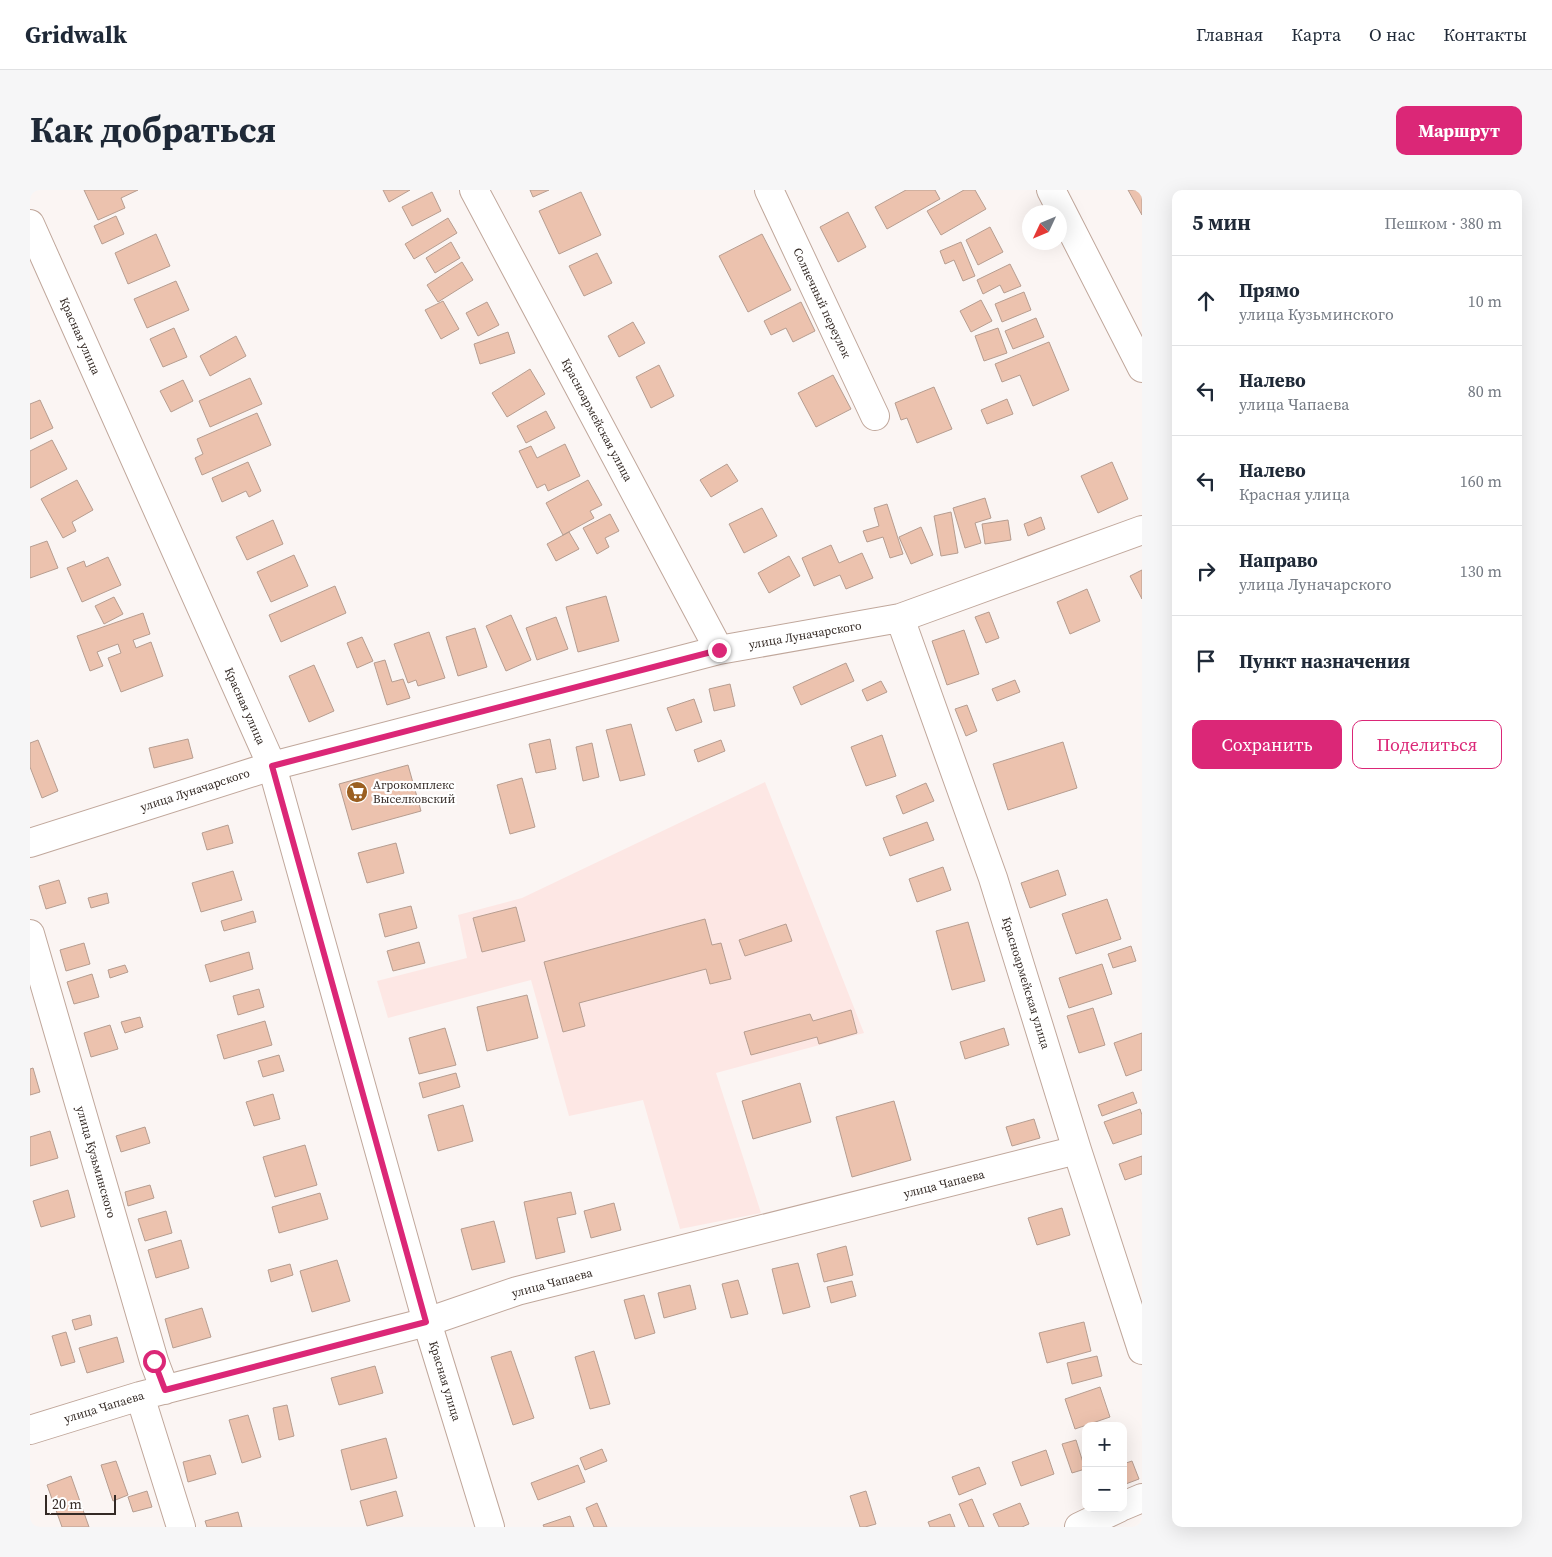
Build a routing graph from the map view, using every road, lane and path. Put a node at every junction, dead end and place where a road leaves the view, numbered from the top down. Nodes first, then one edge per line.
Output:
1 (474, 190) edge
2 (768, 190) edge
3 (1051, 190) edge
4 (30, 224) edge
5 (1142, 368) edge
6 (875, 416) dead end
7 (1142, 530) edge
8 (900, 618) junction
9 (719, 650) junction
10 (272, 766) junction
11 (30, 843) edge
12 (30, 934) edge
13 (1077, 1150) junction
14 (426, 1322) junction
15 (1142, 1350) edge
16 (152, 1393) junction
17 (30, 1430) edge
18 (1142, 1498) edge
19 (1127, 1504) edge
20 (1111, 1512) edge
21 (182, 1527) edge
22 (490, 1527) edge
23 (1079, 1527) edge

1 - 9 street, Красноармейская улица
2 - 6 street, Солнечный переулок
3 - 5 street
4 - 10 street, Красная улица
7 - 8 street, улица Луначарского
8 - 9 street, улица Луначарского
8 - 13 street, Красноармейская улица
9 - 10 street, улица Луначарского
10 - 11 street, улица Луначарского
10 - 14 street, Красная улица
12 - 16 street, улица Кузьминского
13 - 14 street, улица Чапаева
13 - 15 street, Красноармейская улица
14 - 16 street, улица Чапаева
14 - 22 street, Красная улица
16 - 17 street, улица Чапаева
16 - 21 street, улица Кузьминского
18 - 19 street
20 - 23 street

